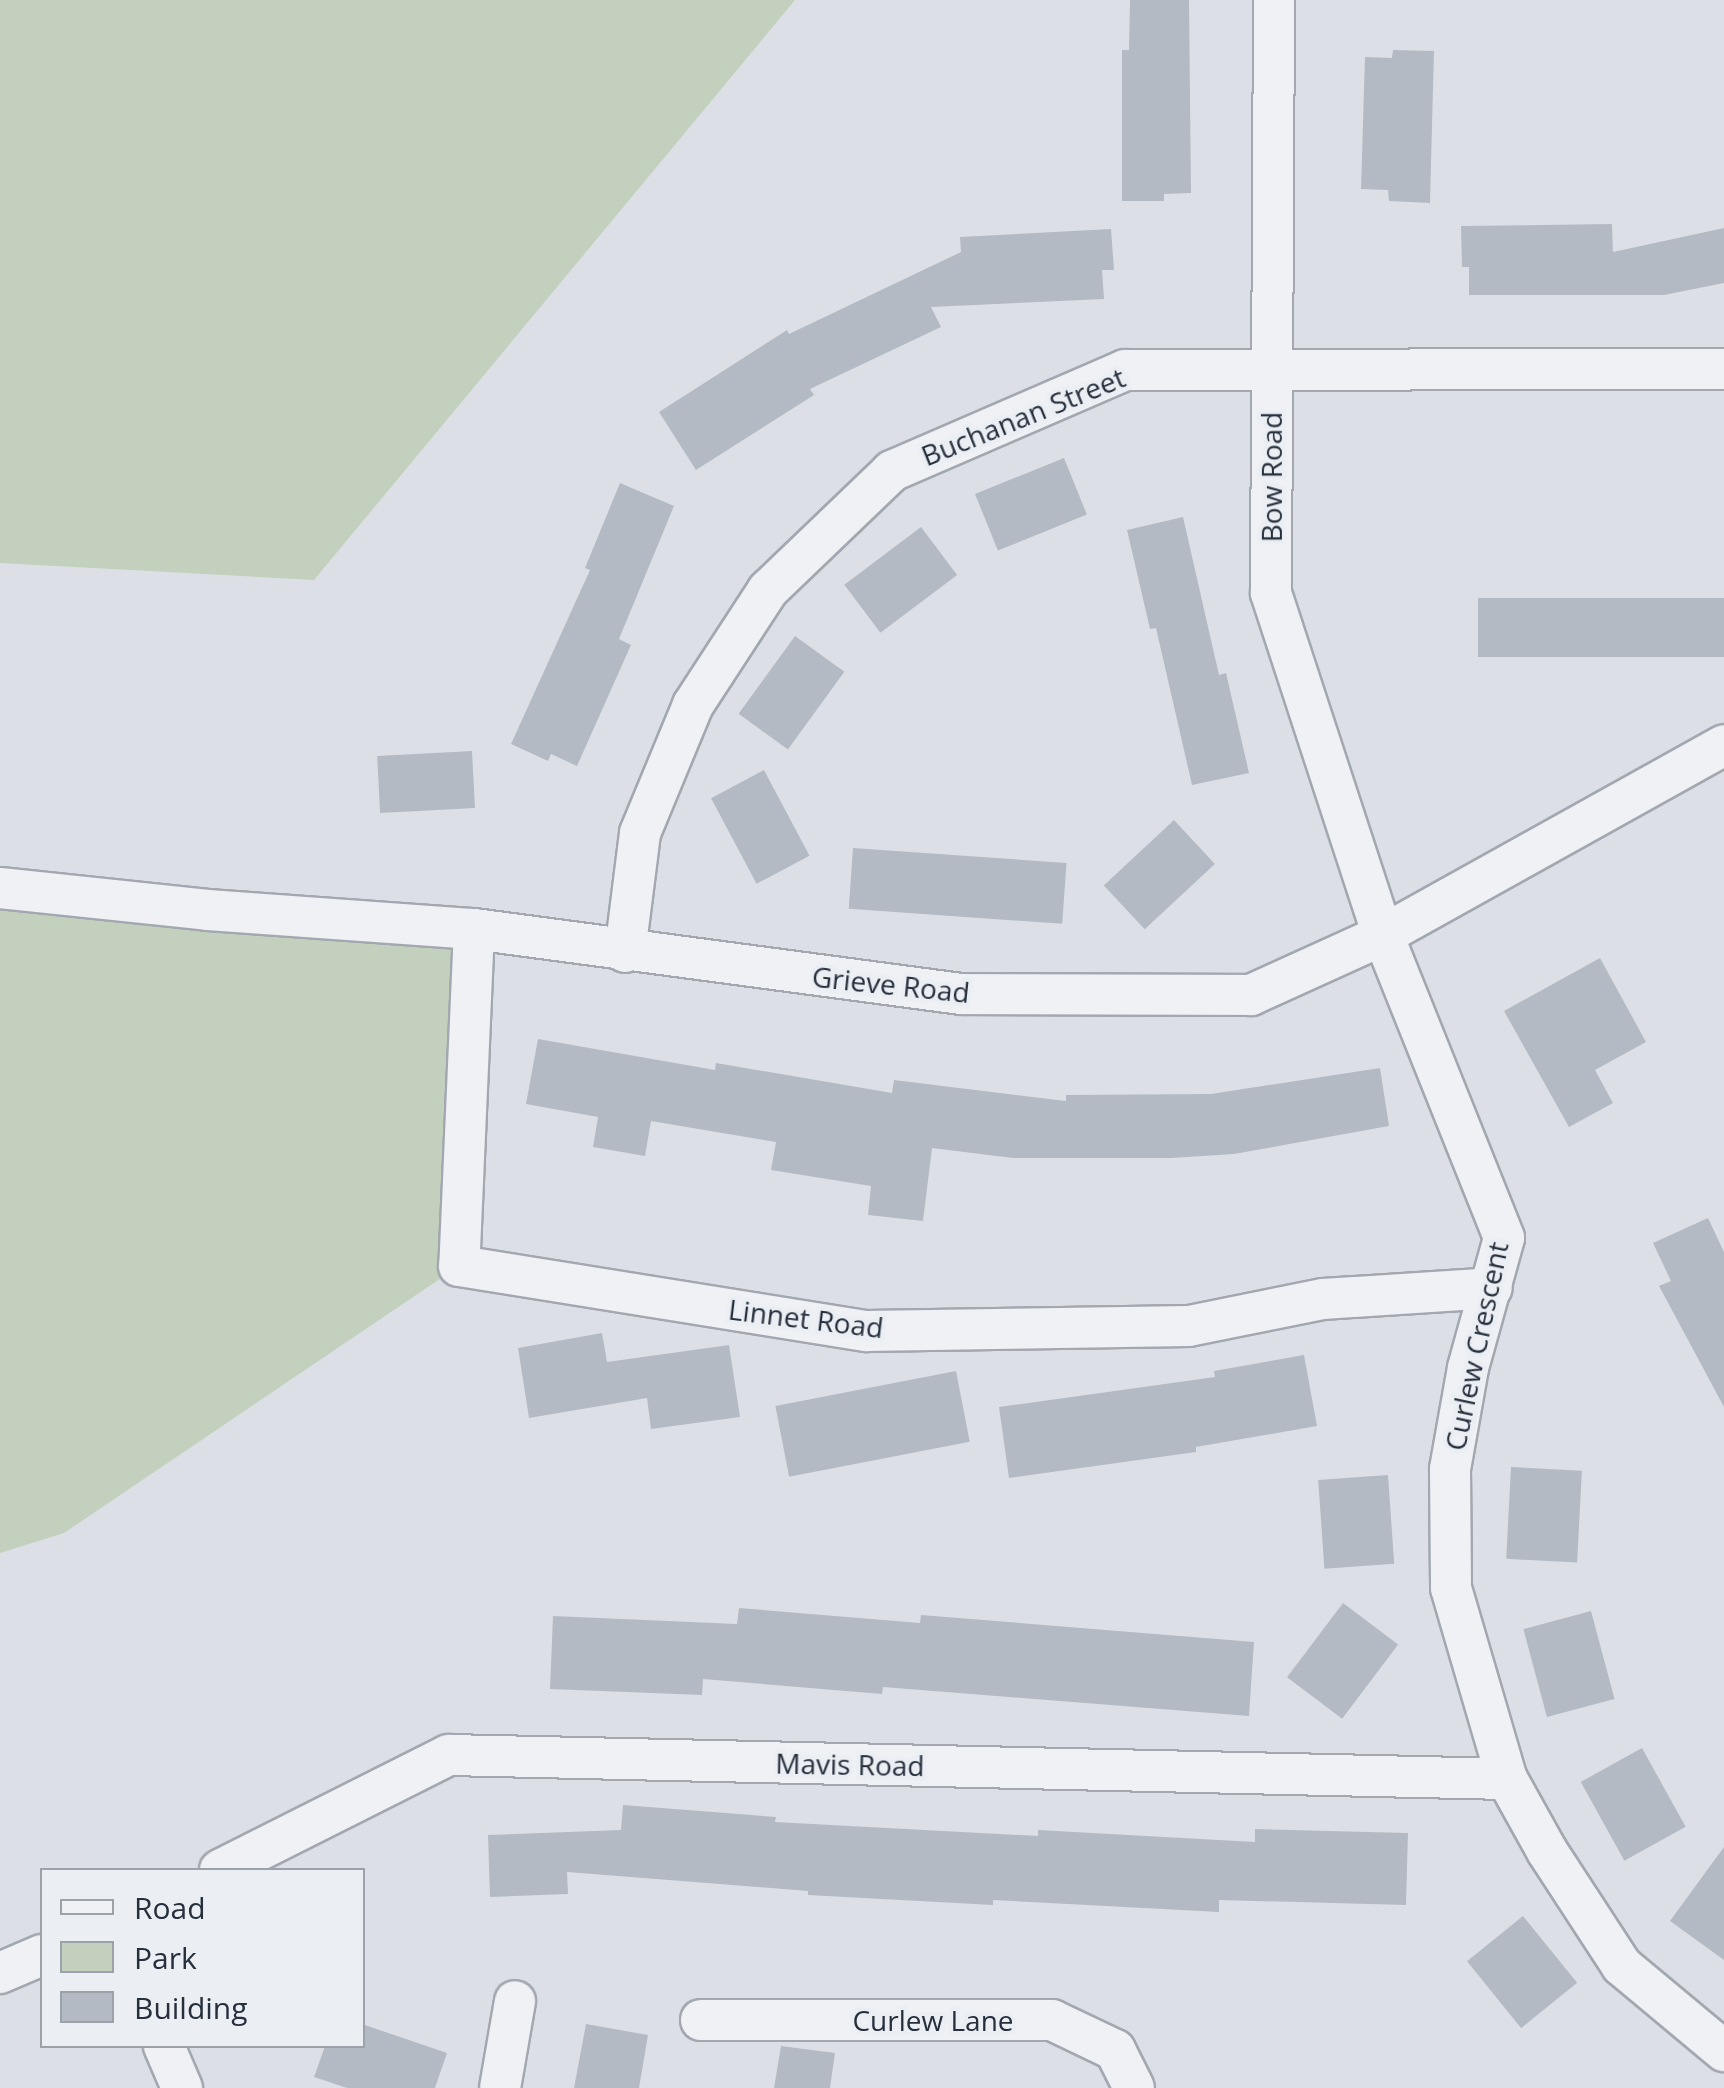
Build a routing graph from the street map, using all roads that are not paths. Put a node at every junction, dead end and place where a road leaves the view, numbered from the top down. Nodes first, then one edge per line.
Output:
1 (1274, 0) edge
2 (1272, 368) junction
3 (1724, 369) edge
4 (1724, 745) edge
5 (0, 888) edge
6 (474, 928) junction
7 (1382, 935) junction
8 (625, 952) junction
9 (1492, 1288) junction
10 (1507, 1779) junction
11 (224, 1868) edge
12 (40, 1956) edge
13 (0, 1973) edge
14 (515, 2001) dead end
15 (701, 2020) dead end
16 (165, 2048) edge
17 (1724, 2051) edge
18 (182, 2088) edge
19 (500, 2088) edge
20 (1134, 2088) edge

1 - 2 street, Bow Road
2 - 3 street, Buchanan Street
2 - 7 street, Bow Road
2 - 8 street, Buchanan Street
4 - 7 street, Grieve Road
5 - 6 street, Grieve Road
6 - 8 street, Grieve Road
6 - 9 street, Linnet Road
7 - 8 street, Grieve Road
7 - 9 street, Curlew Crescent
9 - 10 street, Curlew Crescent
10 - 11 street, Mavis Road
10 - 17 street, Curlew Crescent
12 - 13 street
14 - 19 street
15 - 20 street, Curlew Lane
16 - 18 street

